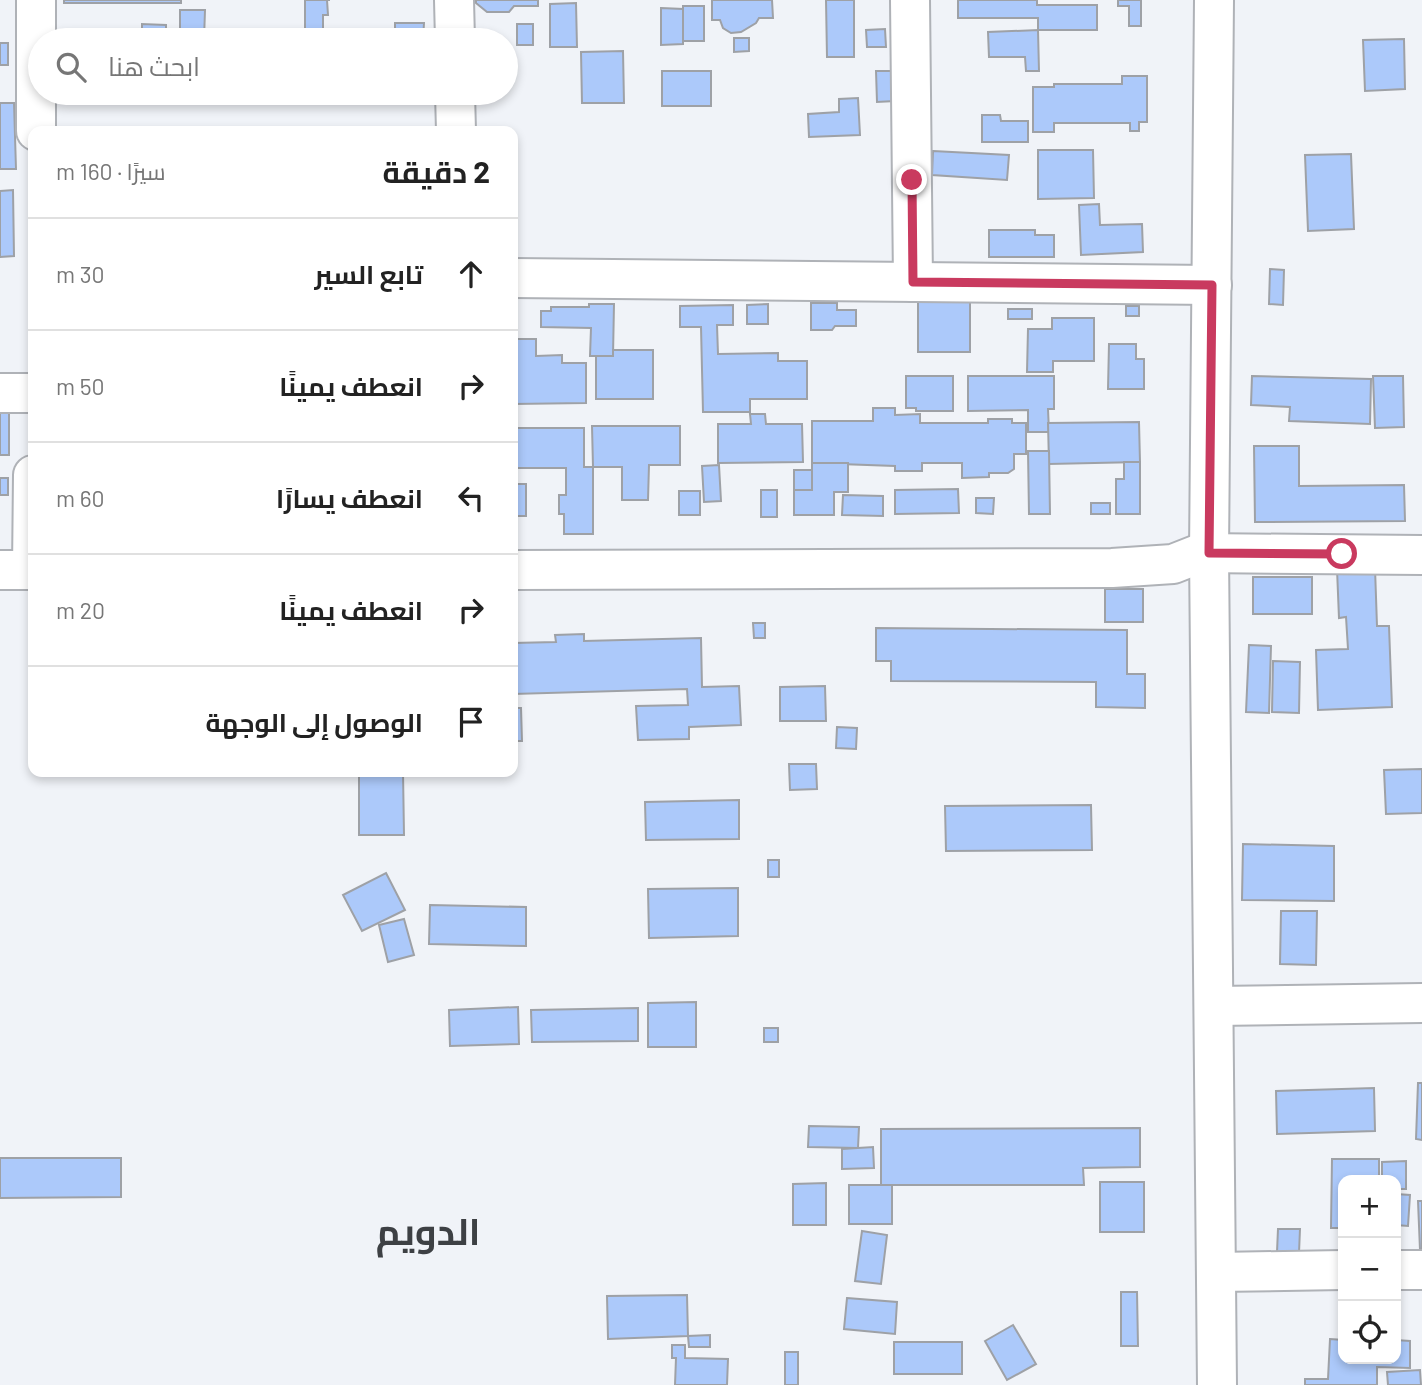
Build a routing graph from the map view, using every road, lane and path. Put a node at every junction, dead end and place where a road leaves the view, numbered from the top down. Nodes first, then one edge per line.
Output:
1 (36, 0) edge
2 (454, 0) edge
3 (910, 0) edge
4 (1214, 0) edge
5 (36, 28) edge
6 (455, 28) edge
7 (36, 105) edge
8 (455, 105) edge
9 (36, 126) edge
10 (456, 126) edge
11 (518, 278) edge
12 (913, 282) junction
13 (1212, 285) junction
14 (0, 393) edge
15 (28, 393) edge
16 (1209, 553) junction
17 (1422, 555) edge
18 (0, 570) edge
19 (28, 570) edge
20 (518, 570) edge
21 (1422, 1003) edge
22 (1215, 1006) junction
23 (1422, 1269) edge
24 (1338, 1270) edge
25 (1401, 1270) edge
26 (1217, 1272) junction
27 (1217, 1385) edge

1 - 5 street
2 - 6 street
3 - 12 street
4 - 13 street
7 - 9 street
8 - 10 street
11 - 12 street
12 - 13 street
13 - 16 street
14 - 15 street
16 - 17 street
16 - 20 street
16 - 22 street
18 - 19 street
21 - 22 street
22 - 26 street
23 - 25 street
24 - 26 street
26 - 27 street

